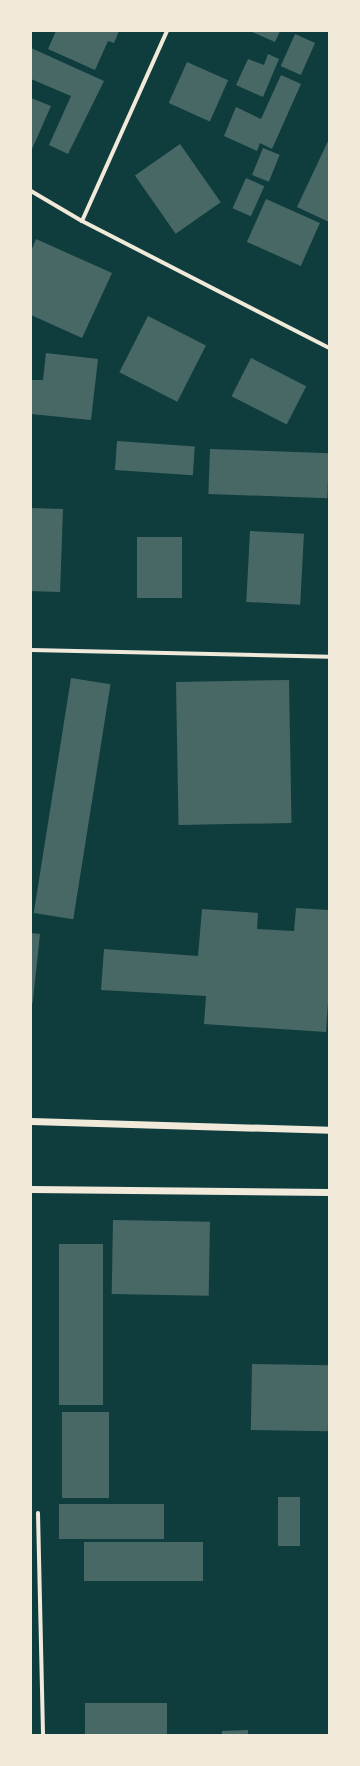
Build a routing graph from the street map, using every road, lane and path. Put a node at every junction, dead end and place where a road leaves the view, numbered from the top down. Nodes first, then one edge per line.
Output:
1 (167, 31) edge
2 (31, 191) edge
3 (82, 221) junction
4 (329, 348) edge
5 (31, 650) edge
6 (329, 657) edge
7 (31, 1121) edge
8 (329, 1130) edge
9 (31, 1189) edge
10 (329, 1192) edge
11 (38, 1514) dead end
12 (43, 1735) edge

1 - 3 street
2 - 3 street
3 - 4 street
5 - 6 street
7 - 8 street
9 - 10 street
11 - 12 street

